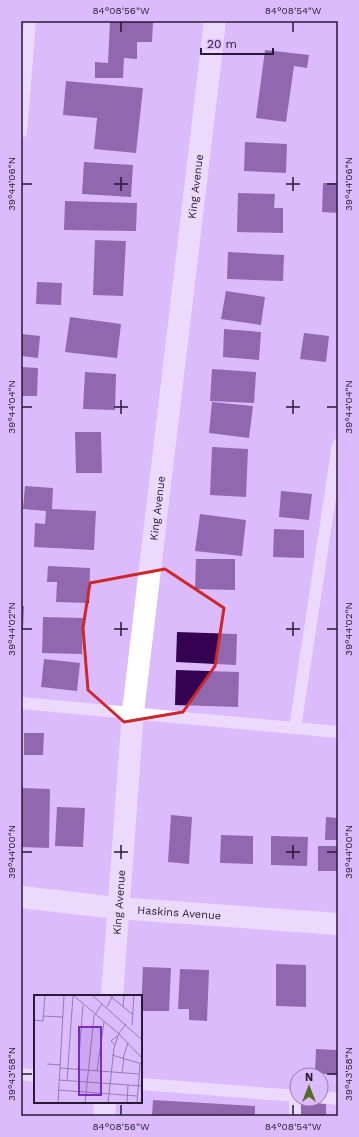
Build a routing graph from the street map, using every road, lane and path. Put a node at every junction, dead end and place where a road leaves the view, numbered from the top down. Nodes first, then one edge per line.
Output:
1 (30, 21) edge
2 (216, 21) edge
3 (21, 132) edge
4 (338, 445) edge
5 (21, 704) edge
6 (133, 712) junction
7 (295, 728) junction
8 (338, 732) edge
9 (21, 897) edge
10 (117, 908) junction
11 (338, 924) edge
12 (112, 995) edge
13 (21, 1074) edge
14 (34, 1076) edge
15 (142, 1084) edge
16 (289, 1095) edge
17 (105, 1103) edge
18 (104, 1116) edge

1 - 3 lane
2 - 6 street, King Avenue
4 - 7 lane
5 - 6 lane
6 - 7 lane
6 - 10 street, King Avenue
7 - 8 lane
9 - 10 street, Haskins Avenue
10 - 11 street, Haskins Avenue
10 - 12 street, King Avenue
13 - 14 lane
15 - 16 lane
17 - 18 street

